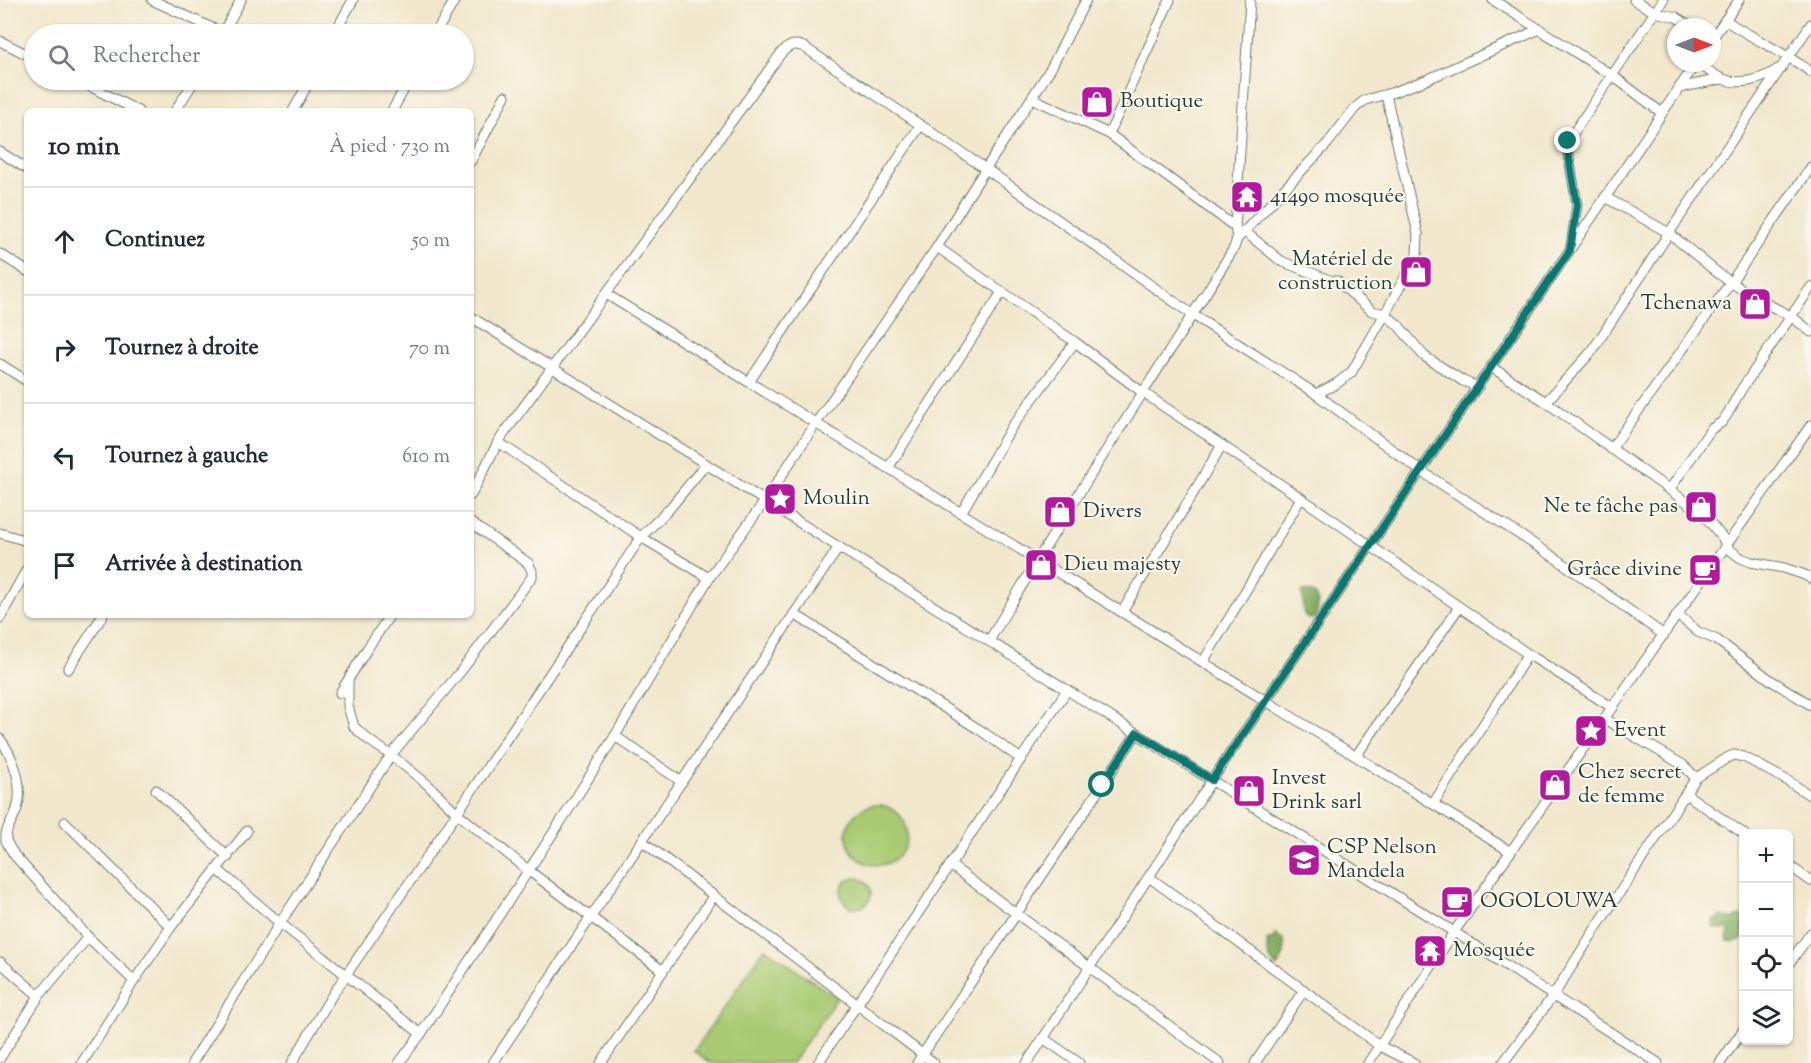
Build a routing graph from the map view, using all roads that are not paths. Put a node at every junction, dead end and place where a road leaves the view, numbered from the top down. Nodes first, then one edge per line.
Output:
1 (152, 0) edge
2 (241, 0) edge
3 (353, 0) edge
4 (455, 0) edge
5 (1086, 0) edge
6 (1170, 0) edge
7 (1250, 0) edge
8 (1493, 0) edge
9 (1634, 0) edge
10 (1663, 0) edge
11 (1738, 0) edge
12 (1655, 12) junction
13 (1678, 18) edge
14 (1725, 21) junction
15 (201, 24) edge
16 (228, 24) edge
17 (340, 24) edge
18 (441, 24) edge
19 (1811, 24) edge
20 (1721, 27) edge
21 (1540, 29) junction
22 (0, 41) edge
23 (24, 53) edge
24 (1787, 60) junction
25 (1691, 72) edge
26 (1710, 72) edge
27 (1811, 72) edge
28 (1613, 76) junction
29 (1721, 79) junction
30 (1679, 88) junction
31 (97, 90) edge
32 (189, 90) edge
33 (305, 90) edge
34 (404, 90) edge
35 (1386, 95) junction
36 (505, 96) dead end
37 (1032, 98) junction
38 (132, 108) edge
39 (178, 108) edge
40 (295, 108) edge
41 (394, 108) edge
42 (1662, 113) junction
43 (920, 126) junction
44 (1110, 134) junction
45 (0, 152) edge
46 (474, 155) edge
47 (1811, 166) edge
48 (24, 167) edge
49 (986, 169) junction
50 (1605, 197) junction
51 (1577, 205) junction
52 (1588, 223) junction
53 (1239, 229) junction
54 (1669, 233) junction
55 (937, 247) junction
56 (1570, 250) junction
57 (0, 254) edge
58 (24, 269) edge
59 (1731, 282) junction
60 (1811, 287) edge
61 (1002, 292) junction
62 (606, 294) junction
63 (1385, 314) junction
64 (1193, 315) junction
65 (1791, 316) junction
66 (474, 319) edge
67 (1811, 332) edge
68 (1075, 342) junction
69 (0, 364) edge
70 (552, 367) junction
71 (1491, 367) junction
72 (24, 379) edge
73 (749, 382) junction
74 (1478, 387) junction
75 (1142, 392) junction
76 (1316, 394) junction
77 (1546, 402) junction
78 (816, 423) junction
79 (1811, 425) edge
80 (1622, 434) junction
81 (498, 442) junction
82 (1222, 445) junction
83 (1611, 449) junction
84 (1624, 458) junction
85 (706, 464) junction
86 (888, 468) junction
87 (1421, 471) junction
88 (474, 489) edge
89 (1670, 489) junction
90 (1301, 498) junction
91 (765, 501) junction
92 (961, 513) junction
93 (474, 525) edge
94 (0, 533) edge
95 (641, 537) junction
96 (24, 540) edge
97 (1370, 546) junction
98 (839, 547) junction
99 (1726, 547) junction
100 (1036, 559) junction
101 (24, 574) edge
102 (710, 578) junction
103 (1811, 579) edge
104 (1459, 607) junction
105 (1122, 612) junction
106 (794, 614) junction
107 (1678, 615) junction
108 (0, 618) edge
109 (101, 618) edge
110 (388, 618) edge
111 (1664, 635) junction
112 (989, 641) junction
113 (1528, 654) junction
114 (1203, 662) junction
115 (68, 669) dead end
116 (348, 681) junction
117 (1067, 690) junction
118 (340, 693) dead end
119 (1266, 701) junction
120 (1811, 705) edge
121 (1612, 708) junction
122 (1605, 718) junction
123 (1137, 733) junction
124 (615, 736) junction
125 (0, 739) edge
126 (391, 755) junction
127 (1356, 756) junction
128 (1021, 759) junction
129 (1696, 778) junction
130 (1212, 780) junction
131 (682, 782) junction
132 (156, 790) dead end
133 (1686, 795) junction
134 (1811, 796) edge
135 (1433, 804) junction
136 (457, 813) junction
137 (65, 822) dead end
138 (247, 831) dead end
139 (1739, 831) edge
140 (642, 841) junction
141 (1511, 852) junction
142 (228, 856) junction
143 (950, 865) junction
144 (1793, 868) edge
145 (218, 870) junction
146 (528, 870) junction
147 (1149, 877) junction
148 (1811, 881) edge
149 (714, 895) junction
150 (1016, 914) junction
151 (591, 918) junction
152 (280, 923) junction
153 (171, 927) junction
154 (1454, 932) junction
155 (1811, 933) edge
156 (88, 937) junction
157 (1793, 959) edge
158 (0, 962) edge
159 (1089, 968) junction
160 (663, 971) junction
161 (346, 974) junction
162 (134, 981) junction
163 (1304, 990) junction
164 (39, 996) junction
165 (1553, 996) junction
166 (857, 1005) junction
167 (421, 1034) junction
168 (1739, 1035) edge
169 (0, 1037) edge
170 (1044, 1038) junction
171 (9, 1044) junction
172 (1380, 1046) junction
173 (0, 1058) edge
174 (920, 1059) edge
175 (82, 1063) edge
176 (192, 1063) edge
177 (292, 1063) edge
178 (399, 1063) edge
179 (493, 1063) edge
180 (601, 1063) edge
181 (818, 1063) edge
182 (934, 1063) edge
183 (1027, 1063) edge
184 (1079, 1063) edge
185 (1220, 1063) edge
186 (1255, 1063) edge
187 (1368, 1063) edge
188 (1414, 1063) edge
189 (1503, 1063) edge
190 (1658, 1063) edge
191 (1720, 1063) edge

1 - 15 street
2 - 16 street
3 - 17 street
4 - 18 street
5 - 37 street
6 - 44 street
7 - 53 street
8 - 21 street
9 - 12 street
10 - 12 street
11 - 14 street
12 - 13 street
12 - 28 street
14 - 20 street
14 - 24 street
19 - 24 street
21 - 28 street
21 - 35 street
22 - 23 street
24 - 27 street
24 - 29 street
24 - 54 street
25 - 30 street
26 - 29 street
28 - 42 street
28 - 51 street
29 - 30 street
30 - 42 street
31 - 38 street
32 - 39 street
33 - 40 street
34 - 41 street
35 - 53 street
35 - 63 street
36 - 46 street
37 - 44 street
37 - 49 street
42 - 50 street
43 - 49 street
43 - 62 street
43 - 73 street
44 - 53 street
45 - 48 street
47 - 59 street
49 - 55 street
49 - 64 street
50 - 52 street
50 - 54 street
51 - 52 street
51 - 56 street
52 - 56 street
53 - 63 street
53 - 64 street
54 - 59 street
54 - 77 street
55 - 61 street
55 - 78 street
56 - 71 street
57 - 58 street
59 - 65 street
59 - 80 street
60 - 65 street
61 - 68 street
61 - 86 street
62 - 70 street
62 - 73 street
63 - 74 street
63 - 76 street
64 - 75 street
64 - 76 street
65 - 67 street
65 - 89 street
66 - 70 street
68 - 75 street
68 - 92 street
69 - 72 street
70 - 81 street
70 - 85 street
71 - 74 street
71 - 77 street
73 - 78 street
74 - 87 street
75 - 82 street
75 - 100 street
76 - 87 street
77 - 83 street
78 - 86 street
78 - 91 street
79 - 99 street
80 - 83 street
80 - 84 street
81 - 88 street
81 - 95 street
82 - 90 street
82 - 105 street
83 - 84 street
84 - 89 street
85 - 91 street
85 - 95 street
86 - 92 street
87 - 97 street
87 - 111 street
89 - 99 street
90 - 97 street
90 - 114 street
91 - 98 street
91 - 102 street
92 - 100 street
93 - 126 street
94 - 96 street
95 - 102 street
95 - 136 street
97 - 104 street
97 - 119 street
98 - 106 street
98 - 112 street
99 - 103 street
99 - 107 street
100 - 105 street
100 - 112 street
101 - 108 street
102 - 124 street
104 - 113 street
104 - 127 street
105 - 114 street
106 - 128 street
106 - 131 street
107 - 111 street
107 - 120 street
109 - 115 street
110 - 116 street
111 - 121 street
112 - 117 street
113 - 121 street
113 - 135 street
114 - 119 street
116 - 118 street
116 - 126 street
117 - 123 street
117 - 128 street
119 - 127 street
119 - 130 street
121 - 122 street
122 - 129 street
122 - 141 street
123 - 130 street
123 - 150 street
124 - 131 street
124 - 146 street
125 - 156 street
126 - 136 street
126 - 152 street
127 - 135 street
128 - 143 street
129 - 133 street
129 - 134 street
130 - 147 street
130 - 154 street
131 - 140 street
132 - 142 street
133 - 139 street
133 - 165 street
135 - 141 street
136 - 146 street
136 - 161 street
137 - 153 street
138 - 142 street
140 - 149 street
140 - 151 street
141 - 154 street
142 - 145 street
143 - 150 street
143 - 166 street
144 - 148 street
145 - 152 street
145 - 153 street
146 - 151 street
146 - 167 street
147 - 159 street
147 - 163 street
149 - 160 street
149 - 166 street
150 - 159 street
150 - 174 street
151 - 160 street
151 - 179 street
152 - 161 street
152 - 176 street
153 - 162 street
154 - 165 street
154 - 172 street
155 - 157 street
156 - 162 street
156 - 164 street
158 - 164 street
159 - 170 street
159 - 185 street
160 - 180 street
161 - 167 street
161 - 177 street
162 - 175 street
163 - 172 street
163 - 186 street
164 - 171 street
165 - 189 street
165 - 190 street
166 - 174 street
166 - 181 street
167 - 178 street
168 - 191 street
169 - 171 street
170 - 183 street
170 - 184 street
171 - 173 street
172 - 187 street
172 - 188 street
174 - 182 street

